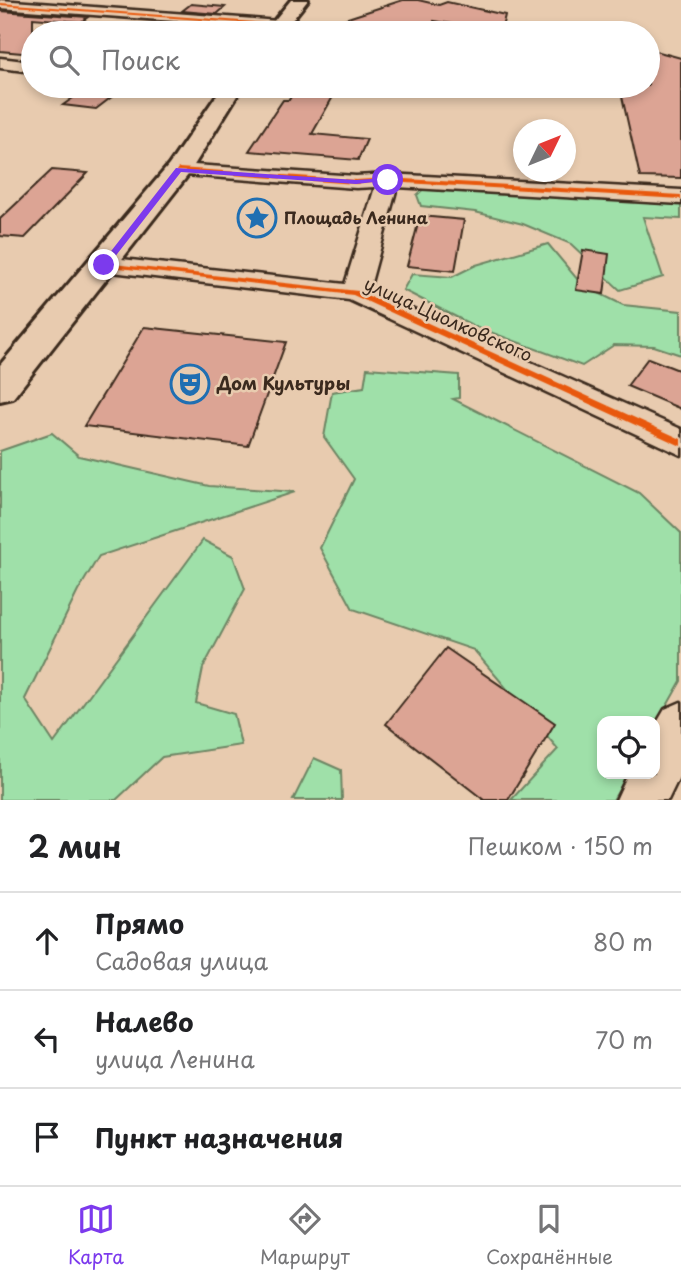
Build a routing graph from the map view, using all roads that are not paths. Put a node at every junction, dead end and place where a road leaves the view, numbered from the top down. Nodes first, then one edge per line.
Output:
1 (300, 0) edge
2 (0, 4) edge
3 (188, 21) edge
4 (283, 21) edge
5 (0, 63) edge
6 (21, 66) edge
7 (225, 98) edge
8 (179, 170) junction
9 (388, 180) junction
10 (681, 198) edge
11 (104, 265) junction
12 (355, 293) junction
13 (1, 388) edge
14 (681, 443) edge
15 (681, 725) edge
16 (641, 800) edge

1 - 4 main road
2 - 3 street
5 - 6 street
7 - 8 main road
8 - 9 street
8 - 11 main road
9 - 10 street
9 - 12 street
11 - 12 street, улица Циолковского
11 - 13 main road
12 - 14 street, улица Циолковского
15 - 16 street

